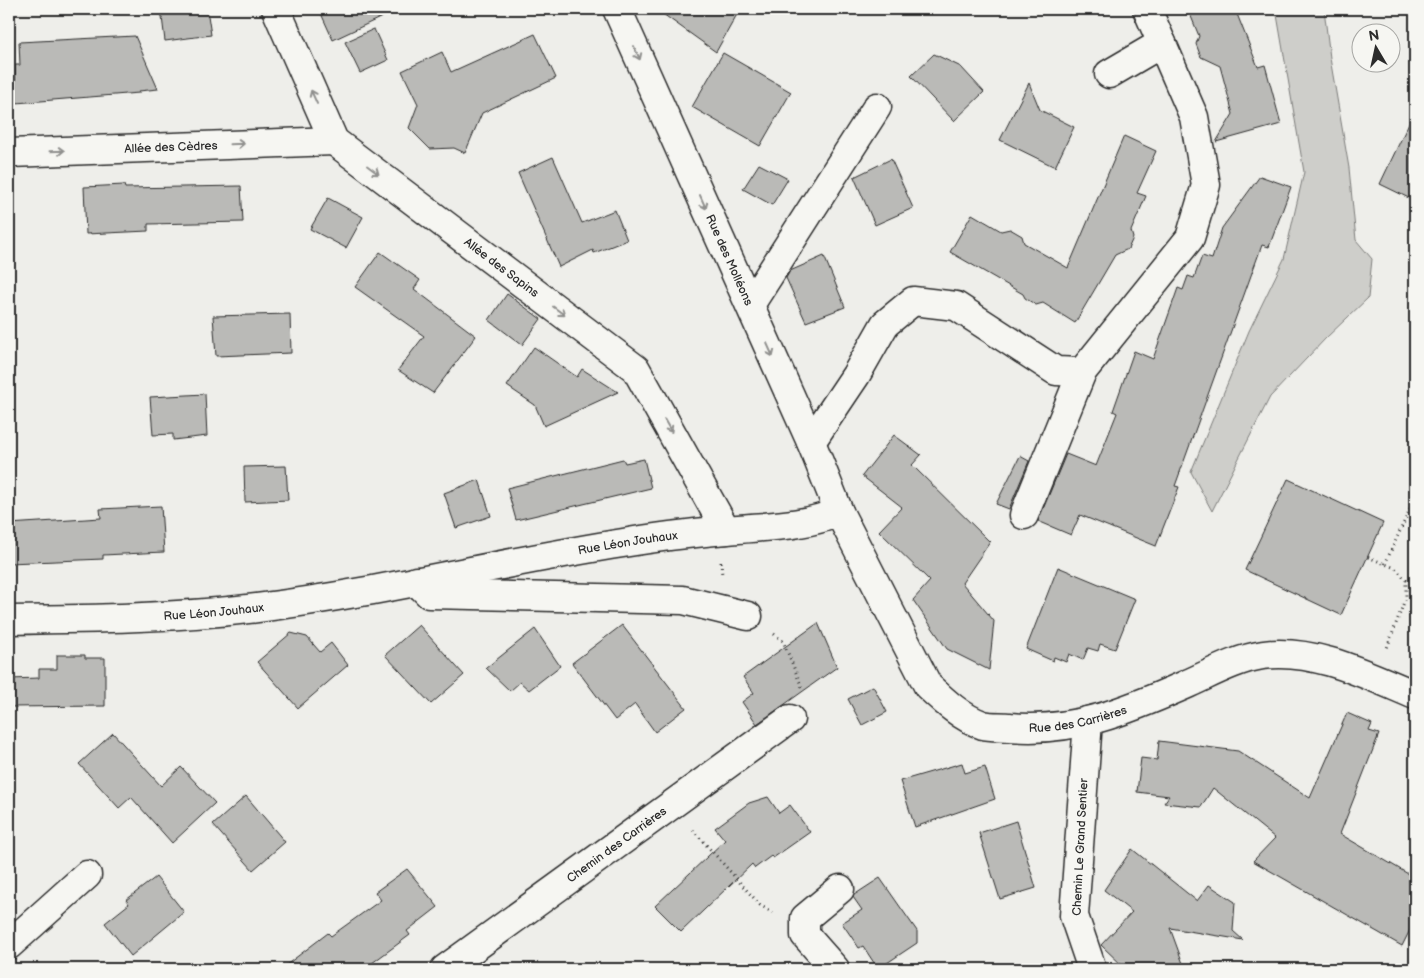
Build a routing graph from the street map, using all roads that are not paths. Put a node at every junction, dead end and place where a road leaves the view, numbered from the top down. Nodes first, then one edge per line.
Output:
1 (276, 9) edge
2 (617, 9) edge
3 (1147, 9) edge
4 (1162, 43) junction
5 (1109, 74) dead end
6 (876, 107) dead end
7 (334, 141) junction
8 (9, 153) edge
9 (750, 305) junction
10 (1082, 372) junction
11 (811, 442) junction
12 (839, 512) junction
13 (1024, 516) dead end
14 (726, 530) junction
15 (416, 581) junction
16 (748, 616) road end
17 (9, 620) edge
18 (1415, 695) edge
19 (790, 719) road end
20 (1088, 721) junction
21 (87, 875) dead end
22 (840, 890) dead end
23 (9, 945) edge
24 (445, 969) edge
25 (836, 969) edge
26 (1092, 969) edge

7 -> 1 street, Allée des Sapins
2 -> 9 street, Rue des Molléons
3 - 4 street
4 - 5 street
4 - 10 street
6 - 9 street
8 -> 7 street, Allée des Cèdres
7 -> 14 street, Allée des Sapins
9 -> 11 street, Rue des Molléons
10 - 11 street
10 - 13 street
11 - 12 street, Rue des Molléons
12 - 14 street, Rue Léon Jouhaux
12 - 20 street, Rue des Carrières
14 - 15 street, Rue Léon Jouhaux
15 - 16 street
15 - 17 street, Rue Léon Jouhaux
18 - 20 street, Rue des Carrières
19 - 24 street, Chemin des Carrières
20 - 26 street, Chemin Le Grand Sentier
21 - 23 street
22 - 25 street

